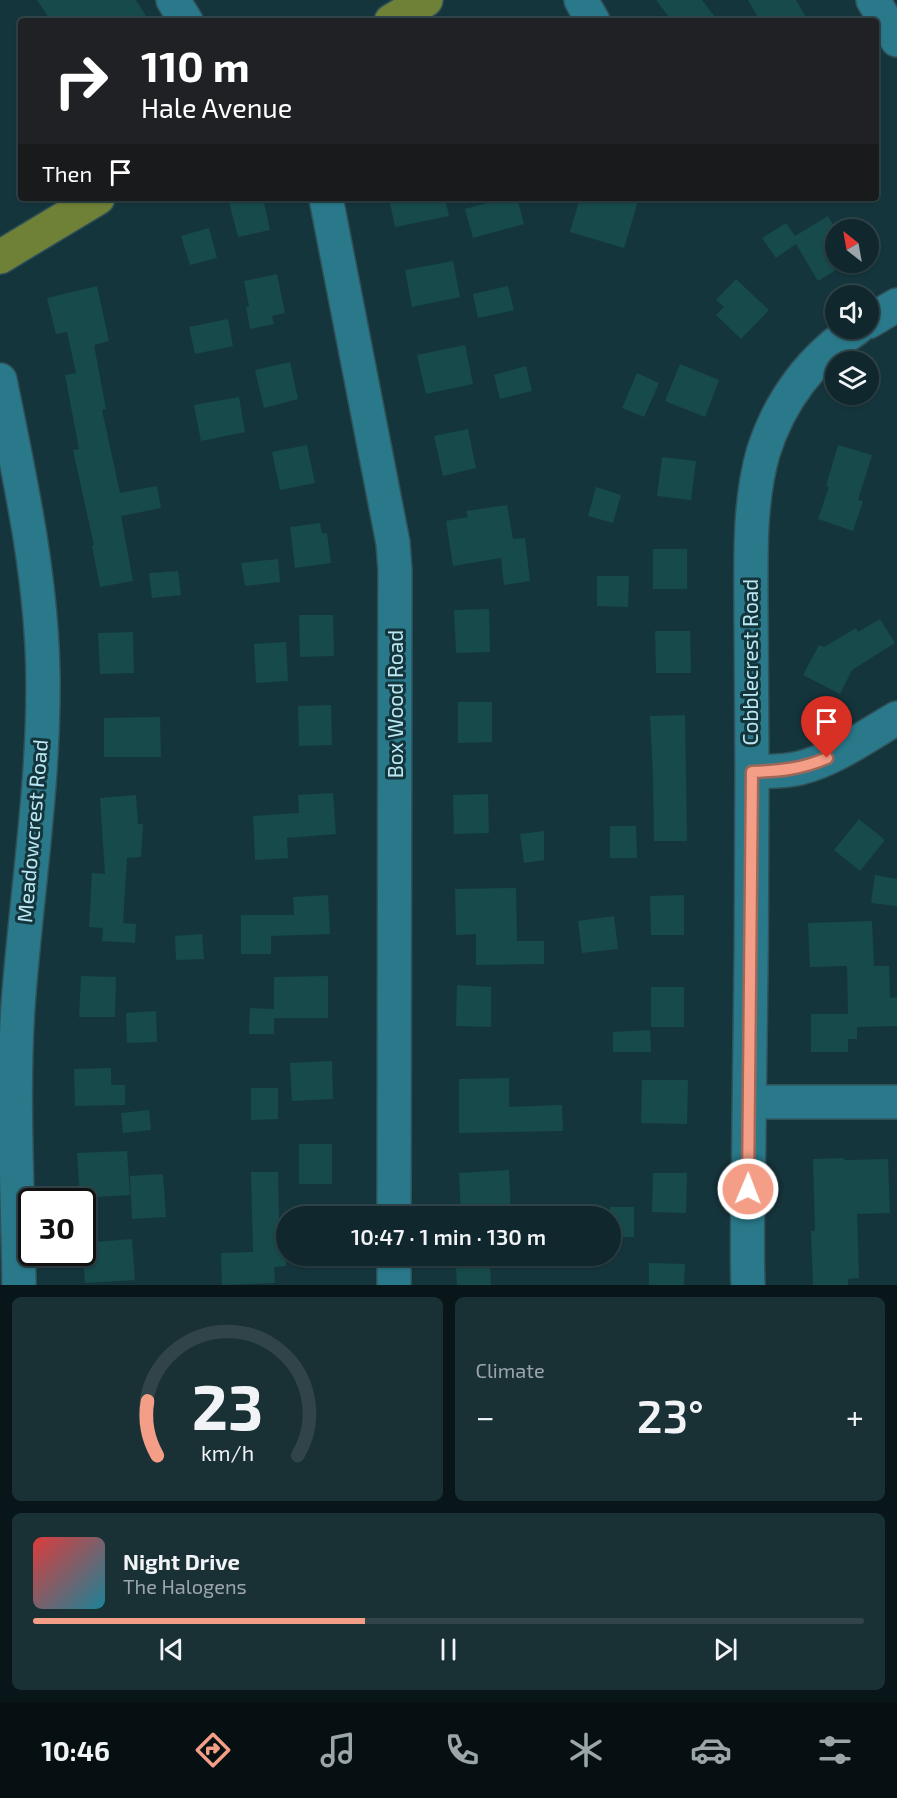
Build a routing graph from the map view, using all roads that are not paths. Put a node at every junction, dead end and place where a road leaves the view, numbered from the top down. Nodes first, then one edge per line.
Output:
1 (173, 0) edge
2 (426, 0) edge
3 (581, 0) edge
4 (873, 0) edge
5 (184, 18) edge
6 (396, 18) edge
7 (591, 18) edge
8 (897, 39) edge
9 (93, 201) edge
10 (327, 201) edge
11 (0, 257) edge
12 (897, 305) edge
13 (879, 316) edge
14 (842, 339) edge
15 (0, 380) edge
16 (897, 718) edge
17 (752, 772) junction
18 (750, 1102) junction
19 (897, 1102) edge
20 (394, 1206) edge
21 (394, 1266) edge
22 (19, 1285) edge
23 (394, 1285) edge
24 (748, 1285) edge

1 - 5 street
2 - 6 main road
3 - 7 street
4 - 8 street
9 - 11 main road
10 - 20 street, Box Wood Road
12 - 13 street
14 - 17 street, Cobblecrest Road
15 - 22 street, Meadowcrest Road
16 - 17 street
17 - 18 street, Cobblecrest Road
18 - 19 street
18 - 24 street, Cobblecrest Road
21 - 23 street

